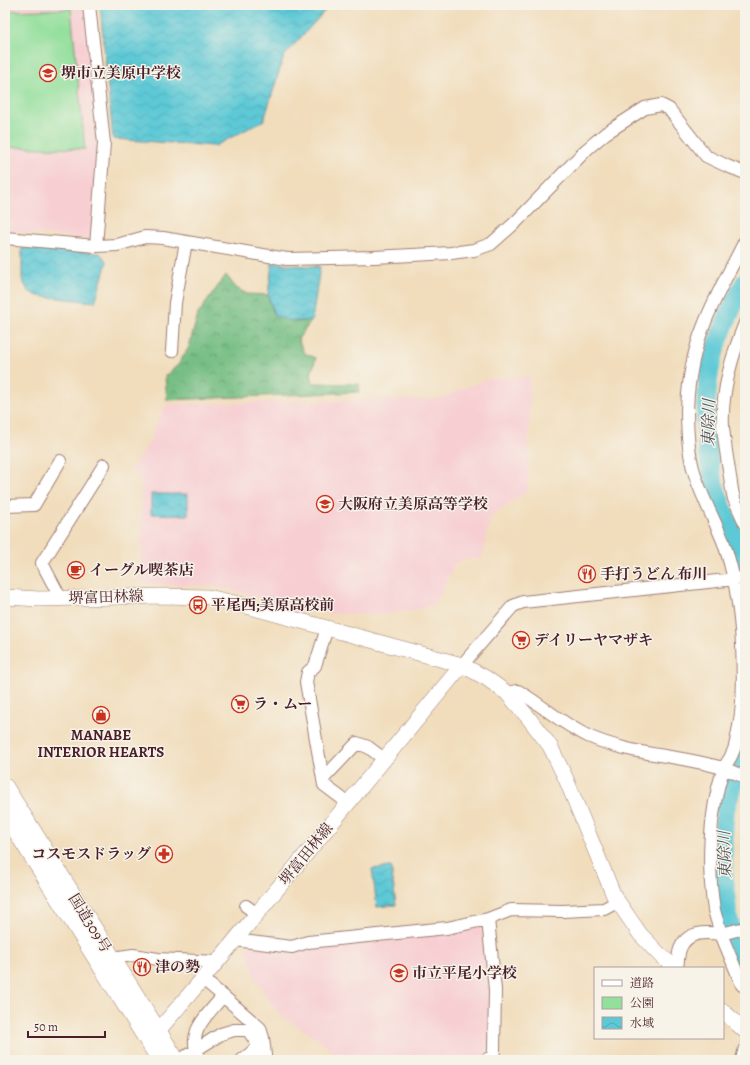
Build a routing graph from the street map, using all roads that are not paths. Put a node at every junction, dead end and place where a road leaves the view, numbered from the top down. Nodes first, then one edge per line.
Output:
1 (89, 5) edge
2 (745, 173) edge
3 (5, 238) edge
4 (745, 241) edge
5 (186, 242) junction
6 (96, 246) junction
7 (745, 323) edge
8 (172, 351) dead end
9 (60, 461) dead end
10 (104, 465) dead end
11 (5, 506) edge
12 (745, 522) edge
13 (739, 579) edge
14 (5, 597) edge
15 (61, 599) junction
16 (327, 628) junction
17 (462, 665) junction
18 (507, 694) junction
19 (384, 759) junction
20 (727, 770) junction
21 (745, 777) edge
22 (323, 779) junction
23 (5, 787) edge
24 (348, 803) junction
25 (5, 813) edge
26 (617, 902) junction
27 (488, 919) junction
28 (744, 928) edge
29 (721, 934) junction
30 (235, 940) junction
31 (112, 958) junction
32 (217, 962) junction
33 (675, 967) edge
34 (676, 967) edge
35 (203, 979) junction
36 (742, 985) dead end
37 (223, 996) junction
38 (724, 1012) edge
39 (745, 1031) edge
40 (152, 1035) junction
41 (745, 1048) edge
42 (197, 1055) edge
43 (492, 1059) edge
44 (160, 1060) edge
45 (176, 1060) edge
46 (180, 1060) edge
47 (242, 1060) edge
48 (256, 1060) edge
49 (742, 1060) edge

1 - 6 street
2 - 5 street
3 - 6 street
4 - 13 street
5 - 6 street
5 - 8 street
7 - 12 street
9 - 11 street
10 - 15 street
13 - 17 street
13 - 20 street
14 - 15 main road, 堺富田林線
15 - 16 main road, 堺富田林線
16 - 17 main road, 堺富田林線
16 - 22 street
17 - 18 main road, 堺富田林線
17 - 19 main road, 堺富田林線
18 - 20 street
18 - 26 main road, 堺富田林線
19 - 22 street
19 - 24 main road, 堺富田林線
20 - 21 street
20 - 29 street
22 - 24 street
23 - 31 highway, 国道309号
24 - 30 main road, 堺富田林線
25 - 40 highway, 国道309号
26 - 27 street
26 - 33 main road, 堺富田林線
27 - 30 street
27 - 43 street
28 - 29 street
29 - 34 street
29 - 36 street
30 - 32 main road, 堺富田林線
31 - 32 street
31 - 40 highway, 国道309号
32 - 35 main road, 堺富田林線
35 - 37 street
35 - 40 main road, 堺富田林線
37 - 42 street
37 - 48 street
38 - 39 main road
40 - 44 highway, 国道309号
40 - 45 highway, 国道309号
41 - 49 street
42 - 46 street
42 - 47 street

